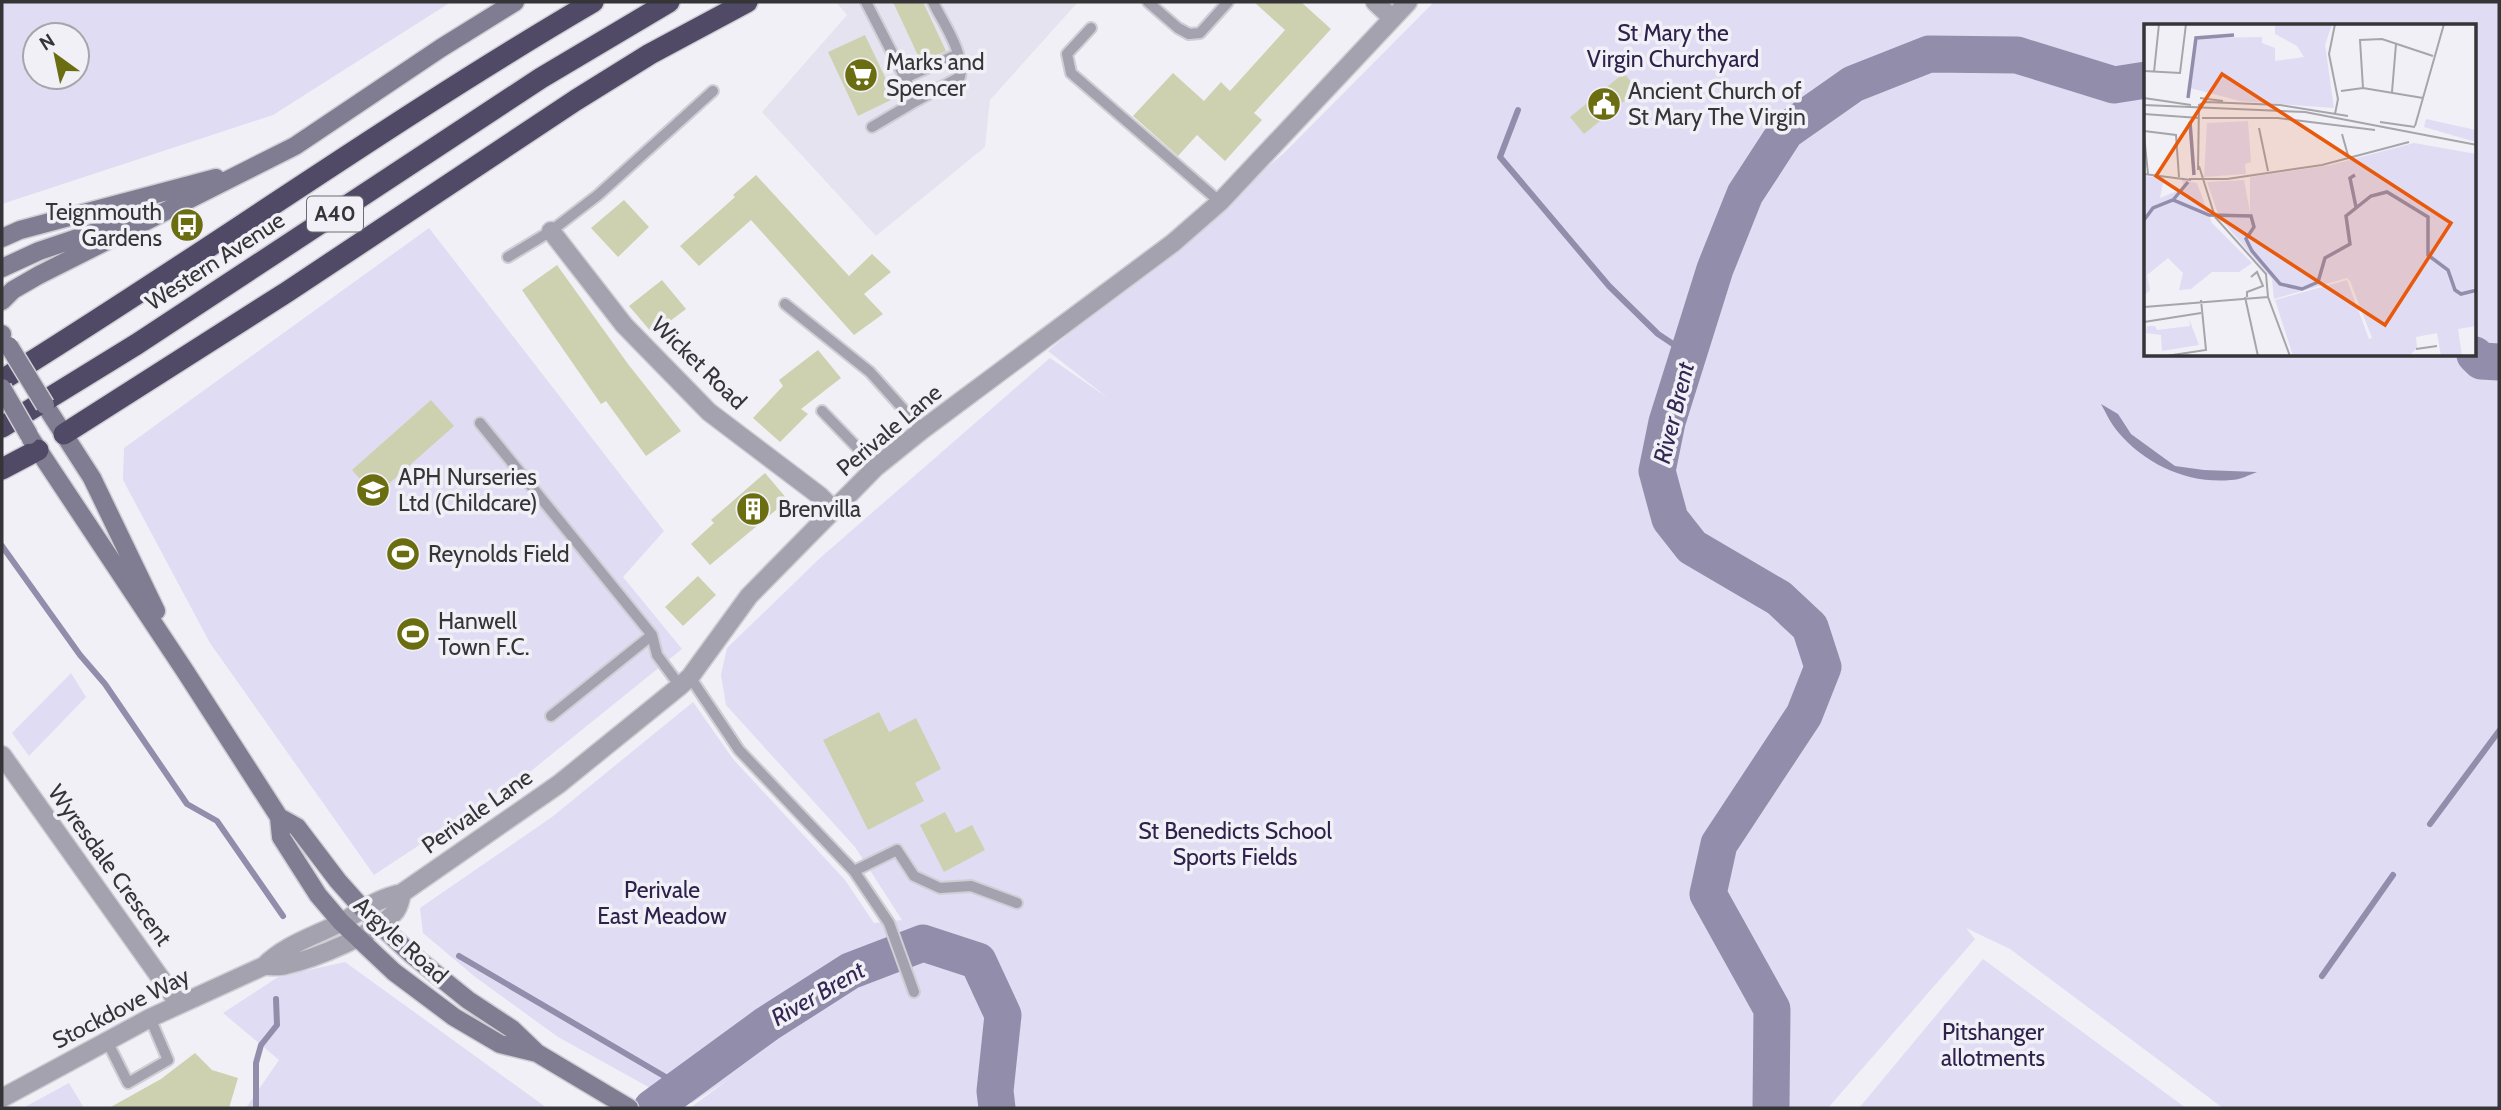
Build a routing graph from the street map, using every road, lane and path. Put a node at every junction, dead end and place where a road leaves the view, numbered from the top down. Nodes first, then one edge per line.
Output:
1 (515, 2) edge
2 (593, 2) edge
3 (669, 2) edge
4 (747, 2) edge
5 (866, 2) edge
6 (933, 2) edge
7 (1148, 2) edge
8 (1228, 2) edge
9 (1375, 2) edge
10 (1408, 2) edge
11 (1392, 18) junction
12 (1091, 28) dead end
13 (958, 54) junction
14 (905, 78) junction
15 (713, 91) dead end
16 (916, 101) junction
17 (872, 127) dead end
18 (247, 170) junction
19 (1220, 202) junction
20 (171, 208) junction
21 (551, 231) junction
22 (2, 238) edge
23 (509, 257) dead end
24 (2, 268) edge
25 (2, 301) edge
26 (785, 303) dead end
27 (4, 337) edge
28 (2, 380) edge
29 (2, 388) edge
30 (822, 411) dead end
31 (480, 423) dead end
32 (2, 427) edge
33 (60, 428) junction
34 (922, 430) junction
35 (33, 443) junction
36 (876, 467) junction
37 (2, 469) edge
38 (834, 510) junction
39 (652, 635) junction
40 (186, 671) junction
41 (685, 681) junction
42 (551, 716) dead end
43 (2, 755) edge
44 (279, 817) junction
45 (854, 871) junction
46 (402, 893) junction
47 (1017, 903) dead end
48 (363, 909) junction
49 (341, 922) junction
50 (380, 925) junction
51 (357, 938) junction
52 (264, 966) junction
53 (914, 992) dead end
54 (179, 1004) junction
55 (150, 1018) junction
56 (107, 1041) junction
57 (537, 1054) junction
58 (2, 1098) edge
59 (623, 1105) edge

1 - 18 main road
2 - 28 highway, Western Avenue / A40
3 - 32 highway, Western Avenue / A40
4 - 33 highway, A40
5 - 14 lane
6 - 13 lane
7 - 8 lane
9 - 11 street
10 - 11 street, Perivale Lane
11 - 19 street, Perivale Lane
12 - 19 lane
13 - 14 lane
13 - 16 lane
14 - 16 lane
15 - 21 lane
16 - 17 lane
18 - 20 main road
18 - 22 main road
19 - 34 street, Perivale Lane
20 - 24 main road
20 - 25 main road
21 - 23 lane
21 - 38 street, Wicket Road
26 - 34 lane
27 - 33 main road, Argyle Road, bridge
29 - 35 main road, Argyle Road, bridge
30 - 36 lane
31 - 39 lane
33 - 35 main road
33 - 40 main road, Argyle Road
34 - 36 street, Perivale Lane
35 - 37 highway
35 - 40 main road, Argyle Road
36 - 38 street, Perivale Lane
38 - 41 street, Perivale Lane
39 - 41 lane
39 - 42 lane
40 - 44 main road, Argyle Road
41 - 45 lane
41 - 46 street, Perivale Lane
43 - 54 street, Wyresdale Crescent
44 - 48 main road, Argyle Road
44 - 49 main road, Argyle Road
45 - 47 lane
45 - 53 lane
46 - 48 street, Perivale Lane
46 - 50 street, Perivale Lane
48 - 49 street, Perivale Lane
48 - 50 main road, Argyle Road
49 - 51 main road, Argyle Road
49 - 52 street, Stockdove Way
50 - 51 street, Stockdove Way
50 - 57 main road, Argyle Road
51 - 52 street, Stockdove Way
51 - 57 main road, Argyle Road
52 - 54 street, Stockdove Way
54 - 55 street, Stockdove Way
55 - 56 street, Stockdove Way
55 - 56 lane
56 - 58 street, Stockdove Way
57 - 59 main road, Argyle Road

